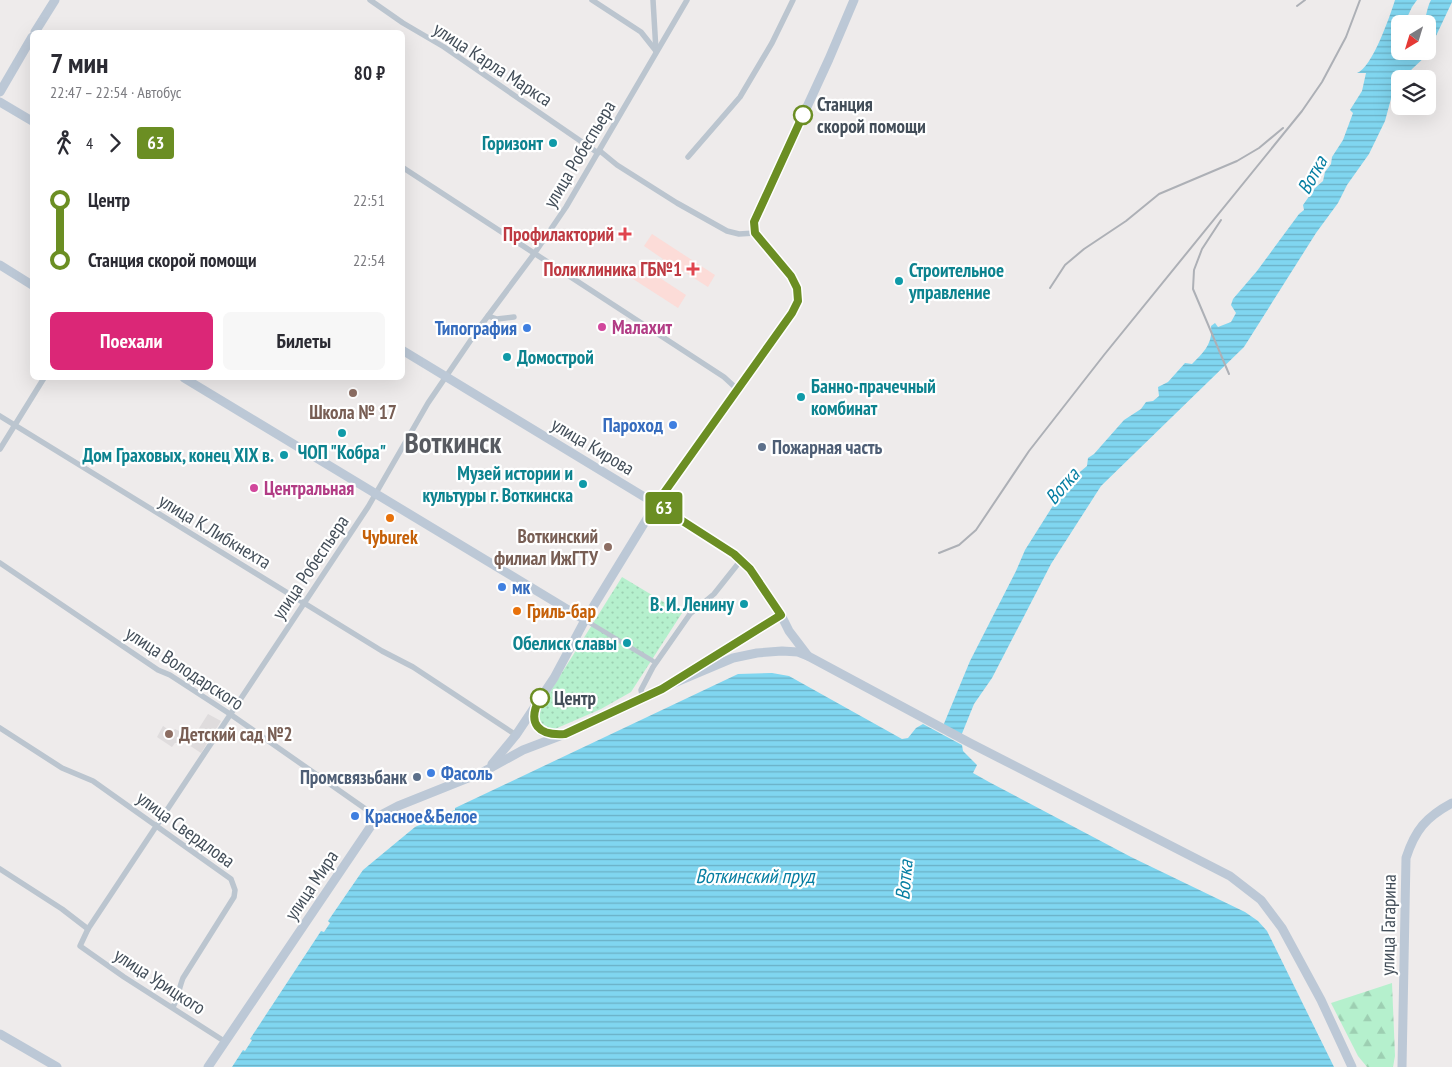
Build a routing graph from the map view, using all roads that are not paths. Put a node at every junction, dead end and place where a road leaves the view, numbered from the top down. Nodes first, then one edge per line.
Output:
1 (55, 0) edge
2 (370, 0) edge
3 (592, 0) edge
4 (653, 0) edge
5 (687, 0) edge
6 (793, 0) edge
7 (854, 0) edge
8 (36, 30) edge
9 (30, 40) edge
10 (656, 51) junction
11 (0, 92) edge
12 (0, 102) edge
13 (30, 120) edge
14 (599, 152) junction
15 (688, 157) dead end
16 (405, 169) edge
17 (755, 233) junction
18 (534, 254) junction
19 (0, 265) edge
20 (30, 284) edge
21 (488, 316) junction
22 (514, 317) dead end
23 (405, 352) edge
24 (446, 377) junction
25 (43, 380) edge
26 (187, 380) edge
27 (737, 389) junction
28 (0, 416) edge
29 (14, 425) junction
30 (0, 449) edge
31 (376, 493) junction
32 (656, 504) junction
33 (740, 560) junction
34 (0, 562) edge
35 (304, 603) junction
36 (781, 615) junction
37 (585, 620) junction
38 (808, 656) junction
39 (653, 662) dead end
40 (669, 685) junction
41 (643, 698) junction
42 (537, 704) junction
43 (230, 714) junction
44 (0, 728) edge
45 (565, 734) junction
46 (516, 736) junction
47 (483, 772) junction
48 (1452, 803) edge
49 (377, 817) junction
50 (156, 826) junction
51 (0, 869) edge
52 (88, 929) junction
53 (80, 946) joint
54 (173, 1008) junction
55 (0, 1034) edge
56 (224, 1041) junction
57 (1402, 1065) edge
58 (56, 1067) edge
59 (208, 1067) edge
60 (1352, 1067) edge

1 - 8 main road
2 - 14 street, улица Карла Маркса
3 - 10 street
4 - 10 street
5 - 10 street, улица Робеспьера
6 - 15 street
7 - 17 main road
9 - 11 main road
10 - 14 street, улица Робеспьера
12 - 13 main road
14 - 17 street, улица Карла Маркса
14 - 18 street, улица Робеспьера
16 - 18 street
17 - 27 main road, улица Мира
18 - 21 street, улица Робеспьера
18 - 27 street
19 - 20 main road
21 - 22 street
21 - 24 street, улица Робеспьера
23 - 24 main road, улица Кирова
24 - 31 street, улица Робеспьера
24 - 32 main road, улица Кирова
25 - 29 street
26 - 31 main road
27 - 32 main road, улица Мира
28 - 29 street, улица К.Либкнехта
29 - 30 street
29 - 35 street, улица К.Либкнехта
31 - 35 street, улица Робеспьера
31 - 37 main road
32 - 33 main road, улица Кирова
32 - 37 main road, улица Мира
33 - 36 main road, улица Кирова
33 - 41 street
34 - 43 street, улица Володарского
35 - 43 street, улица Робеспьера
35 - 46 street, улица К.Либкнехта
36 - 38 main road, улица Кирова
36 - 40 main road
37 - 39 street
37 - 42 main road, улица Мира
38 - 40 main road, улица Мира
38 - 60 main road
40 - 41 main road, улица Мира
41 - 45 main road, улица Мира
42 - 45 main road
42 - 46 main road, улица Мира
43 - 49 street, улица Володарского
43 - 50 street, улица Робеспьера
44 - 50 street, улица Свердлова
45 - 47 main road, улица Мира
46 - 47 main road, улица Мира
47 - 49 main road, улица Мира
48 - 57 main road, улица Гагарина
49 - 56 main road, улица Мира
50 - 52 street, улица Робеспьера
50 - 54 street, улица Свердлова
51 - 52 street
52 - 53 street, улица Робеспьера
53 - 54 street, улица Урицкого
54 - 56 street, улица Урицкого
55 - 58 main road
56 - 59 main road, улица Мира

